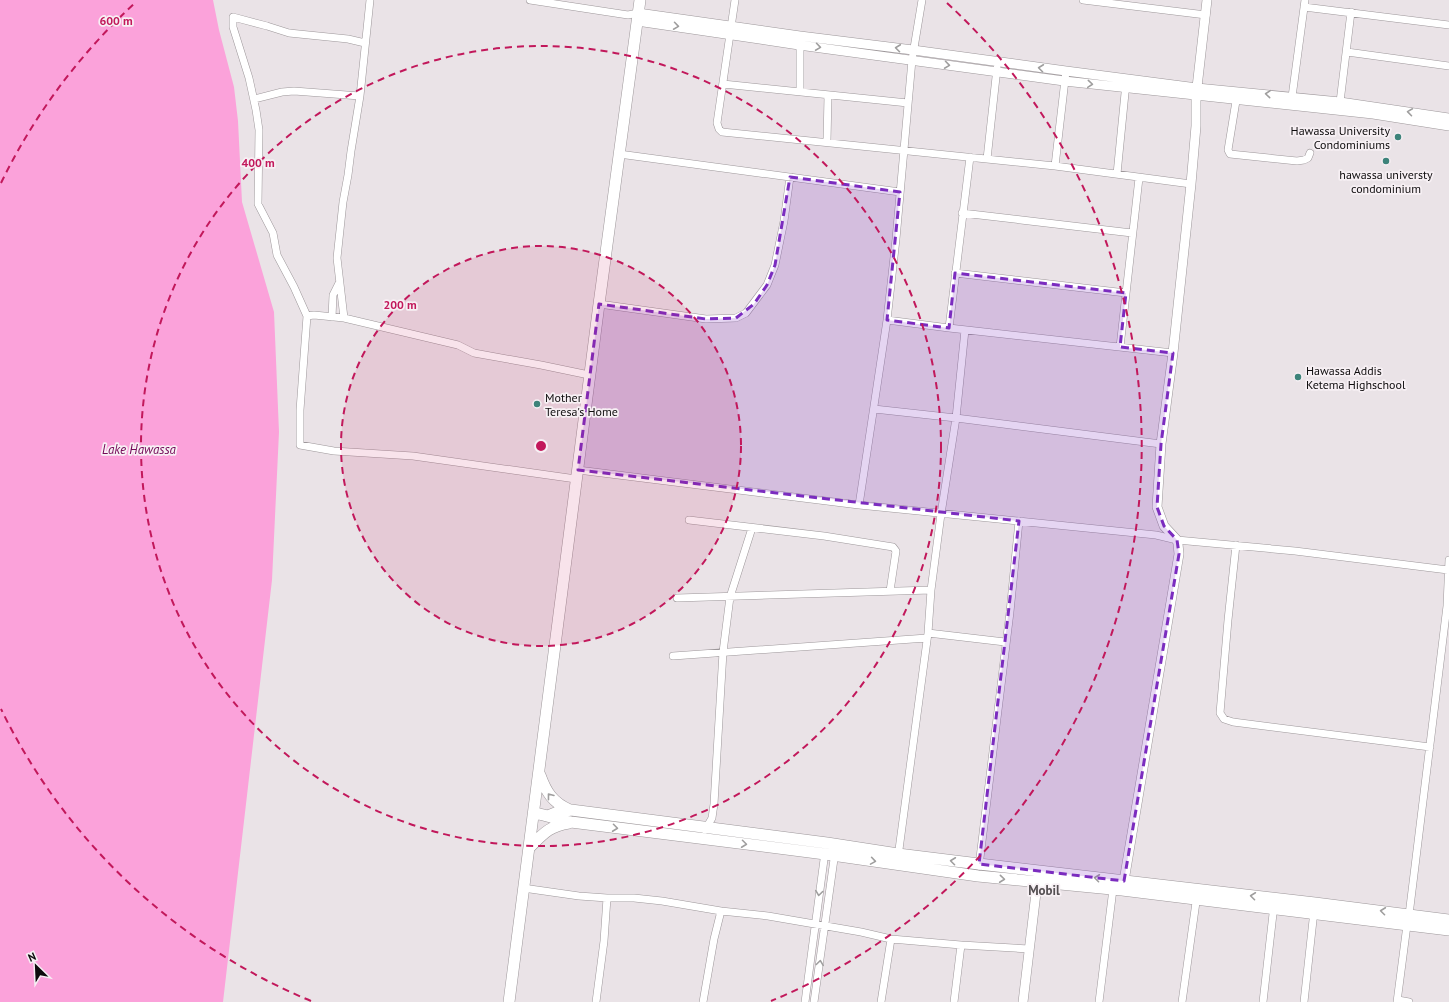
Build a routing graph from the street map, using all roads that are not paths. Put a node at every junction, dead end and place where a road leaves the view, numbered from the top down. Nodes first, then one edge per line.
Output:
1 (370, 0) edge
2 (530, 0) edge
3 (640, 0) edge
4 (735, 0) edge
5 (922, 0) edge
6 (1083, 0) edge
7 (1208, 0) edge
8 (1304, 4) edge
9 (1351, 12) junction
10 (1206, 15) junction
11 (634, 16) junction
12 (1449, 25) edge
13 (730, 30) junction
14 (800, 41) junction
15 (365, 43) junction
16 (913, 50) junction
17 (1347, 52) junction
18 (912, 60) junction
19 (1449, 66) edge
20 (997, 67) junction
21 (1066, 71) junction
22 (1064, 81) junction
23 (1126, 83) junction
24 (723, 84) junction
25 (800, 92) junction
26 (1196, 92) junction
27 (360, 96) junction
28 (828, 96) junction
29 (1292, 97) junction
30 (254, 99) junction
31 (1236, 101) junction
32 (1340, 102) junction
33 (908, 103) junction
34 (1449, 118) edge
35 (1449, 126) edge
36 (826, 141) junction
37 (904, 150) junction
38 (1310, 153) dead end
39 (619, 154) junction
40 (970, 158) junction
41 (987, 159) junction
42 (1055, 166) junction
43 (1117, 174) junction
44 (790, 177) junction
45 (1139, 178) junction
46 (1190, 184) junction
47 (900, 192) junction
48 (962, 213) junction
49 (1132, 233) junction
50 (955, 274) junction
51 (339, 282) junction
52 (1126, 293) junction
53 (599, 304) junction
54 (307, 316) junction
55 (332, 317) junction
56 (344, 318) junction
57 (887, 320) junction
58 (949, 328) junction
59 (965, 330) junction
60 (1120, 347) junction
61 (1173, 353) junction
62 (590, 375) junction
63 (874, 409) junction
64 (956, 418) junction
65 (1161, 444) junction
66 (577, 474) junction
67 (859, 505) junction
68 (941, 514) junction
69 (689, 520) dead end
70 (1019, 521) junction
71 (752, 528) junction
72 (1177, 540) junction
73 (1236, 545) junction
74 (1449, 560) edge
75 (1448, 570) junction
76 (931, 590) junction
77 (890, 591) junction
78 (730, 597) junction
79 (677, 598) dead end
80 (927, 636) junction
81 (1005, 642) junction
82 (723, 652) junction
83 (673, 656) dead end
84 (1430, 747) junction
85 (539, 773) junction
86 (571, 810) junction
87 (534, 813) junction
88 (600, 814) junction
89 (550, 815) junction
90 (571, 822) junction
91 (598, 826) junction
92 (704, 834) junction
93 (529, 848) junction
94 (831, 849) junction
95 (897, 860) junction
96 (979, 864) junction
97 (1039, 871) junction
98 (978, 876) junction
99 (1037, 883) junction
100 (1120, 887) junction
101 (523, 888) junction
102 (1197, 894) junction
103 (607, 898) junction
104 (1274, 904) junction
105 (1314, 908) junction
106 (721, 911) junction
107 (1408, 920) junction
108 (1449, 920) edge
109 (815, 924) junction
110 (825, 926) junction
111 (1449, 930) edge
112 (891, 939) junction
113 (961, 946) junction
114 (1029, 949) junction
115 (1397, 1001) edge
116 (509, 1002) edge
117 (596, 1002) edge
118 (703, 1002) edge
119 (805, 1002) edge
120 (814, 1002) edge
121 (881, 1002) edge
122 (954, 1002) edge
123 (1022, 1002) edge
124 (1099, 1002) edge
125 (1182, 1002) edge
126 (1263, 1002) edge
127 (1304, 1002) edge
128 (1409, 1002) edge

1 - 15 street
2 - 11 street
3 - 11 main road
4 - 13 street
5 - 16 street
6 - 10 street
7 - 10 street
8 - 9 street
8 - 29 street
9 - 12 street
9 - 17 street
10 - 26 street
11 - 13 street
11 - 39 main road
13 - 14 street
13 - 24 street
16 -> 14 street
14 -> 18 street
14 - 25 street
15 - 27 street
15 - 30 street
16 - 18 street
16 - 20 street
17 - 19 street
17 - 32 street
18 -> 20 street
18 - 33 street
21 -> 20 street
20 - 22 street
20 - 41 street
21 - 22 street
21 - 23 street
22 -> 23 street
22 - 42 street
23 - 26 street
23 - 43 street
24 - 25 street
24 - 36 street
25 - 28 street
29 -> 26 street
26 - 31 street
26 - 46 street
27 - 30 street
27 - 51 street
28 - 33 street
28 - 36 street
29 - 32 street
30 - 54 street
31 - 35 street
31 - 38 street
34 -> 32 street
33 - 37 street
36 - 37 street
37 - 40 street
37 - 47 street
39 - 44 street
39 - 53 main road
40 - 41 street
40 - 48 street
41 - 42 street
42 - 43 street
43 - 45 street
44 - 47 street
44 - 53 street
45 - 46 street
45 - 49 street
46 - 61 street
47 - 57 street
48 - 49 street
48 - 50 street
49 - 52 street
50 - 52 street
50 - 58 street
51 - 55 street
51 - 56 street
52 - 60 street
53 - 62 main road
54 - 55 street
54 - 66 street
55 - 56 street
56 - 62 street
57 - 58 street
57 - 63 street
58 - 59 street
59 - 60 street
59 - 64 street
60 - 61 street
61 - 65 street
62 - 66 main road
63 - 64 street
63 - 67 street
64 - 65 street
64 - 68 street
65 - 72 street
66 - 67 street
66 - 85 main road
67 - 68 street
68 - 70 street
68 - 76 street
69 - 71 street
70 - 72 street
70 - 81 street
71 - 77 street
71 - 78 street
72 - 73 street
72 - 100 street
73 - 75 street
73 - 84 street
74 - 75 street
75 - 84 street
76 - 77 street
76 - 80 street
77 - 78 street
78 - 79 street
78 - 82 street
80 - 81 street
80 - 82 street
80 - 95 street
81 - 96 street
82 - 83 street
82 - 92 street
84 - 107 street
86 -> 85 main road
85 - 87 main road
86 - 88 main road
86 - 89 main road
87 - 89 main road
87 - 93 main road
88 - 91 main road
88 - 92 main road
89 - 90 main road
90 - 91 main road
90 - 93 main road
91 -> 92 main road
92 - 94 main road
93 - 101 main road
94 - 95 main road
94 -> 109 street
94 - 110 street
96 -> 95 main road
95 - 98 main road
96 - 97 main road
96 - 98 street
97 - 99 street
100 -> 97 main road
98 -> 99 main road
99 - 100 main road
99 - 114 street
100 - 102 main road
100 - 124 street
101 - 103 street
101 - 116 main road
102 - 104 main road
102 - 125 street
103 - 106 street
103 - 117 street
104 - 105 main road
104 - 126 street
105 - 107 main road
105 - 127 street
106 - 109 street
106 - 118 street
107 - 108 main road
107 - 111 main road
107 - 115 street
109 - 110 street
109 - 119 street
110 - 112 street
120 -> 110 street
112 - 113 street
112 - 121 street
113 - 114 street
113 - 122 street
114 - 123 street
115 - 128 street

